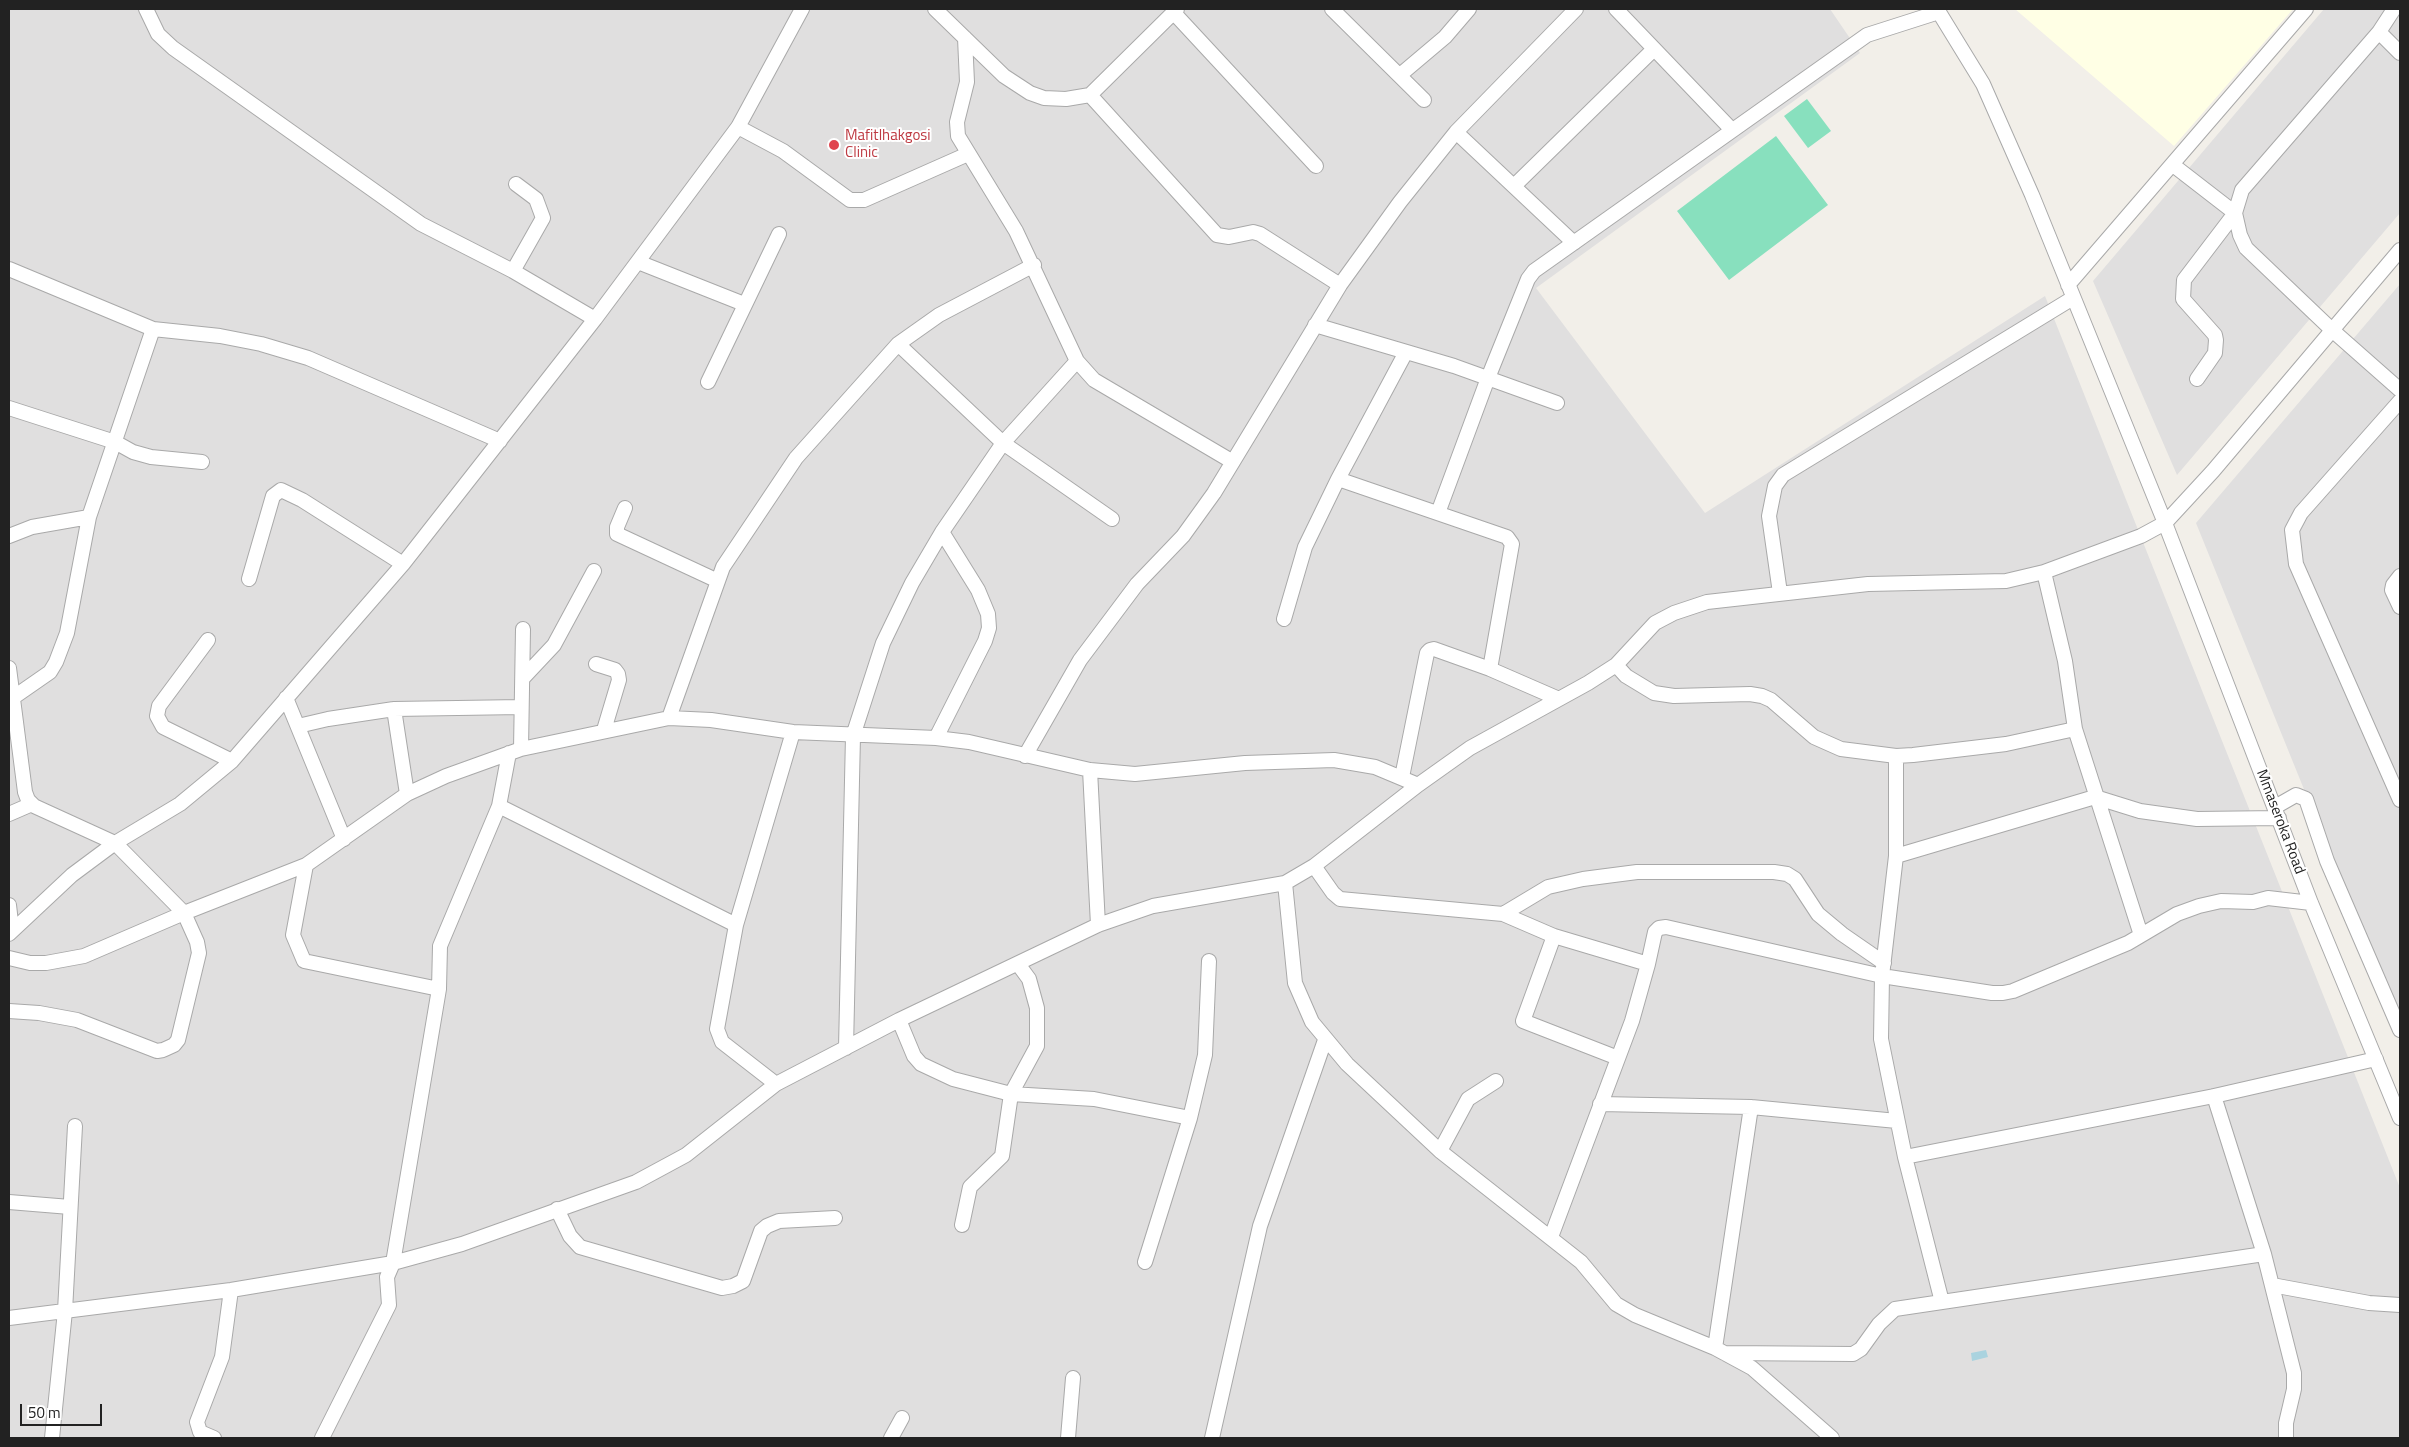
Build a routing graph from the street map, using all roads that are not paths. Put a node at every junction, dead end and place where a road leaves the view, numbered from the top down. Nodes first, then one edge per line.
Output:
1 (146, 9) edge
2 (802, 9) edge
3 (935, 9) edge
4 (1332, 9) edge
5 (1469, 9) edge
6 (1576, 9) edge
7 (1616, 9) edge
8 (2306, 9) edge
9 (2394, 9) edge
10 (1938, 10) edge
11 (1176, 11) edge
12 (2379, 32) junction
13 (964, 38) junction
14 (1654, 49) junction
15 (2400, 53) edge
16 (1400, 75) junction
17 (1090, 95) junction
18 (1424, 100) dead end
19 (738, 127) junction
20 (1732, 130) junction
21 (1456, 132) junction
22 (968, 154) junction
23 (2173, 164) junction
24 (1316, 166) dead end
25 (516, 184) dead end
26 (1514, 186) junction
27 (2235, 213) junction
28 (779, 234) dead end
29 (1574, 242) junction
30 (2400, 250) edge
31 (638, 262) junction
32 (1034, 265) junction
33 (9, 269) edge
34 (513, 271) junction
35 (1340, 286) junction
36 (2071, 291) junction
37 (744, 304) junction
38 (595, 319) junction
39 (1315, 325) junction
40 (153, 329) junction
41 (2332, 330) junction
42 (898, 344) junction
43 (1406, 352) junction
44 (1077, 362) junction
45 (1488, 378) junction
46 (2197, 379) dead end
47 (708, 382) dead end
48 (2400, 390) edge
49 (1557, 403) dead end
50 (2399, 407) edge
51 (9, 408) edge
52 (500, 440) junction
53 (114, 442) junction
54 (1003, 443) junction
55 (202, 462) dead end
56 (1233, 462) junction
57 (1338, 479) junction
58 (625, 508) dead end
59 (1438, 513) junction
60 (89, 517) junction
61 (1112, 519) dead end
62 (2165, 523) junction
63 (942, 532) junction
64 (9, 536) edge
65 (403, 564) junction
66 (594, 571) dead end
67 (2044, 572) junction
68 (2400, 576) edge
69 (249, 579) dead end
70 (718, 581) junction
71 (1780, 593) junction
72 (2400, 607) edge
73 (1284, 619) dead end
74 (523, 629) dead end
75 (208, 640) dead end
76 (596, 664) dead end
77 (1616, 665) junction
78 (9, 668) edge
79 (1490, 669) junction
80 (523, 678) junction
81 (14, 697) junction
82 (286, 698) junction
83 (1559, 699) junction
84 (521, 707) junction
85 (394, 709) junction
86 (669, 718) junction
87 (298, 726) junction
88 (2075, 729) junction
89 (604, 730) junction
90 (793, 732) junction
91 (853, 736) junction
92 (936, 738) junction
93 (515, 751) junction
94 (1025, 756) junction
95 (1896, 756) junction
96 (14, 759) edge
97 (232, 760) junction
98 (1090, 770) junction
99 (1402, 777) junction
100 (1418, 785) junction
101 (407, 794) junction
102 (2095, 797) junction
103 (2400, 800) edge
104 (32, 804) junction
105 (499, 806) junction
106 (2277, 812) junction
107 (9, 814) edge
108 (344, 839) junction
109 (115, 843) junction
110 (1896, 856) junction
111 (306, 865) junction
112 (1314, 866) junction
113 (1285, 884) junction
114 (2311, 903) junction
115 (9, 905) edge
116 (184, 913) junction
117 (1503, 914) junction
118 (736, 925) junction
119 (1098, 926) junction
120 (11, 932) edge
121 (2141, 935) junction
122 (1554, 936) junction
123 (9, 958) edge
124 (1209, 961) dead end
125 (1018, 964) junction
126 (1648, 964) junction
127 (1883, 970) junction
128 (439, 989) junction
129 (9, 1011) edge
130 (899, 1020) junction
131 (2400, 1030) edge
132 (1325, 1040) junction
133 (846, 1048) junction
134 (1618, 1058) junction
135 (2376, 1059) junction
136 (1496, 1082) dead end
137 (776, 1084) junction
138 (1011, 1094) junction
139 (2214, 1096) junction
140 (1600, 1104) junction
141 (1751, 1107) junction
142 (2399, 1112) edge
143 (1190, 1118) junction
144 (1897, 1121) junction
145 (75, 1126) dead end
146 (1440, 1151) junction
147 (1905, 1157) junction
148 (9, 1202) edge
149 (70, 1207) junction
150 (562, 1218) junction
151 (835, 1218) dead end
152 (962, 1225) dead end
153 (1551, 1237) junction
154 (2264, 1254) junction
155 (1145, 1262) dead end
156 (394, 1263) junction
157 (2272, 1285) junction
158 (231, 1290) junction
159 (1942, 1302) junction
160 (2400, 1305) edge
161 (65, 1312) junction
162 (9, 1318) edge
163 (1719, 1350) junction
164 (1073, 1378) dead end
165 (902, 1418) dead end
166 (52, 1438) edge
167 (214, 1438) edge
168 (322, 1438) edge
169 (890, 1438) edge
170 (1068, 1438) edge
171 (1212, 1438) edge
172 (1832, 1438) edge
173 (2286, 1438) edge

1 - 34 street
2 - 19 street
3 - 13 street
4 - 16 street
5 - 16 street
6 - 21 street
7 - 14 street
8 - 23 street
9 - 12 street
10 - 20 street
10 - 36 street, Mmaseroka Road
11 - 17 street
11 - 24 street
12 - 15 street
12 - 27 street
13 - 17 street
13 - 22 street
14 - 20 street
14 - 26 street
16 - 18 street
17 - 35 street
19 - 22 street
19 - 31 street
20 - 29 street
21 - 26 street
21 - 35 street
22 - 32 street
23 - 27 street
23 - 36 street
25 - 34 street
26 - 29 street
27 - 41 street
27 - 46 street
28 - 37 street
29 - 45 street
30 - 41 street
31 - 37 street
31 - 38 street
32 - 42 street
32 - 44 street
33 - 40 street
34 - 38 street
35 - 39 street
36 - 62 street, Mmaseroka Road
36 - 71 street
37 - 47 street
38 - 52 street
39 - 43 street
39 - 56 street
40 - 52 street
40 - 53 street
41 - 48 street
41 - 62 street
42 - 54 street
42 - 70 street
43 - 45 street
43 - 57 street
44 - 54 street
44 - 56 street
45 - 49 street
45 - 59 street
50 - 103 street
51 - 53 street
52 - 65 street
53 - 55 street
53 - 60 street
54 - 61 street
54 - 63 street
56 - 94 street
57 - 59 street
57 - 73 street
58 - 70 street
59 - 79 street
60 - 64 street
60 - 81 street
62 - 67 street
62 - 106 street, Mmaseroka Road
63 - 91 street
63 - 92 street
65 - 69 street
65 - 82 street
66 - 80 street
67 - 71 street
67 - 88 street
68 - 72 street
70 - 86 street
71 - 77 street
74 - 80 street
75 - 97 street
76 - 89 street
77 - 83 street
77 - 95 street
78 - 81 street
79 - 83 street
79 - 99 street
80 - 84 street
81 - 96 street
82 - 87 street
82 - 97 street
83 - 100 street
84 - 85 street
84 - 93 street
85 - 87 street
85 - 101 street
86 - 89 street
86 - 90 street
87 - 108 street
88 - 95 street
88 - 102 street
89 - 93 street
90 - 91 street
90 - 118 street
91 - 92 street
91 - 133 street
92 - 94 street
93 - 101 street
93 - 105 street
94 - 98 street
95 - 110 street
96 - 104 street
97 - 109 street
98 - 99 street
98 - 119 street
99 - 100 street
100 - 112 street
101 - 108 street
102 - 106 street
102 - 110 street
102 - 121 street
104 - 107 street
104 - 109 street
105 - 118 street
105 - 128 street
106 - 114 street, Mmaseroka Road
106 - 131 street
108 - 111 street
109 - 116 street
109 - 120 street
110 - 127 street
111 - 116 street
111 - 128 street
112 - 113 street
112 - 117 street
113 - 119 street
113 - 132 street
114 - 121 street
114 - 135 street, Mmaseroka Road
115 - 120 street
116 - 123 street
116 - 129 street
117 - 122 street
117 - 127 street
118 - 137 street
119 - 125 street
121 - 127 street
122 - 126 street
122 - 134 street
124 - 143 street
125 - 130 street
125 - 138 street
126 - 127 street
126 - 134 street
127 - 144 street
128 - 156 street
130 - 133 street
130 - 138 street
132 - 146 street
132 - 171 street
133 - 137 street
134 - 140 street
135 - 139 street
135 - 142 street, Mmaseroka Road
136 - 146 street
137 - 150 street
138 - 143 street
138 - 152 street
139 - 147 street
139 - 154 street
140 - 141 street
140 - 153 street
141 - 144 street
141 - 163 street
143 - 155 street
144 - 147 street
145 - 149 street
146 - 153 street
147 - 159 street
148 - 149 street
149 - 161 street
150 - 151 street
150 - 156 street
153 - 163 street
154 - 157 street
154 - 159 street
156 - 158 street
156 - 168 street
157 - 160 street
157 - 173 street
158 - 161 street
158 - 167 street
159 - 163 street
161 - 162 street
161 - 166 street
163 - 172 street
164 - 170 street
165 - 169 street

